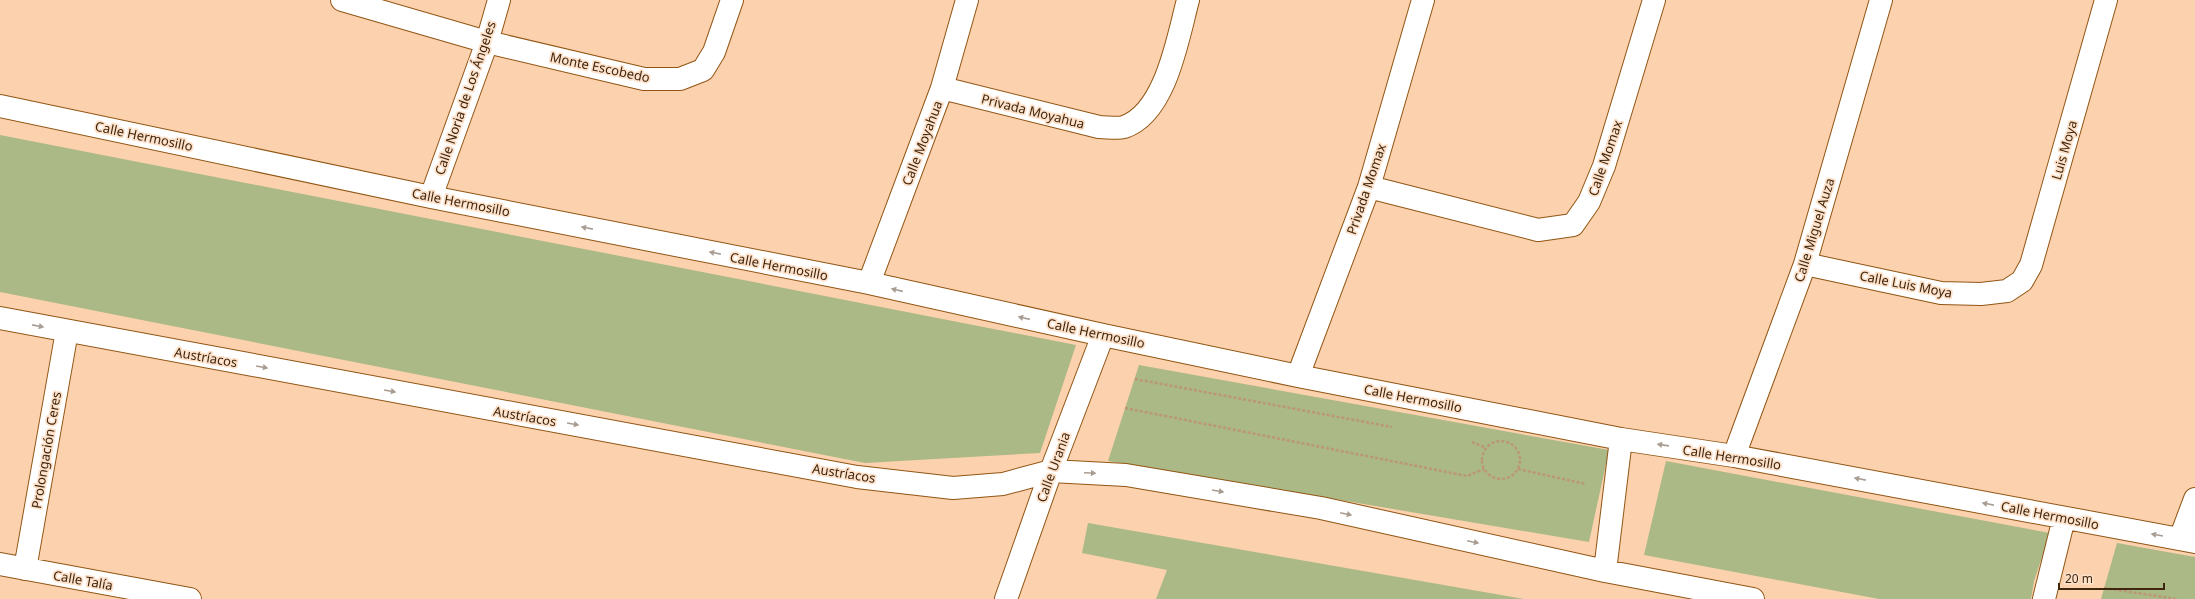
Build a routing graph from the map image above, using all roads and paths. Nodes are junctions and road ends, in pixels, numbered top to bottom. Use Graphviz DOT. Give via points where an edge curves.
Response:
graph roads {
  1 [pos="342,0"];
  2 [pos="499,0"];
  3 [pos="967,0"];
  4 [pos="1188,0"];
  5 [pos="1423,0"];
  6 [pos="1654,0"];
  7 [pos="1881,0"];
  8 [pos="2106,0"];
  9 [pos="730,9"];
  10 [pos="487,42"];
  11 [pos="942,88"];
  12 [pos="0,106"];
  13 [pos="1368,187"];
  14 [pos="431,196"];
  15 [pos="1805,264"];
  16 [pos="869,283"];
  17 [pos="2007,291"];
  18 [pos="0,318"];
  19 [pos="67,331"];
  20 [pos="1103,335"];
  21 [pos="1298,376"];
  22 [pos="1135,379"];
  23 [pos="1125,408"];
  24 [pos="1393,427"];
  25 [pos="1621,439"];
  26 [pos="1471,442"];
  27 [pos="1486,448"];
  28 [pos="1734,456"];
  29 [pos="1484,469"];
  30 [pos="1518,469"];
  31 [pos="1051,471"];
  32 [pos="1593,486"];
  33 [pos="2195,499"];
  34 [pos="2064,518"];
  35 [pos="2188,541"];
  36 [pos="0,564"];
  37 [pos="25,569"];
  38 [pos="1605,571"];
  39 [pos="2104,588"];
  40 [pos="190,599"];
  41 [pos="1006,599"];
  42 [pos="1753,599"];
  43 [pos="2044,599"];
  44 [pos="2176,599"];
  1 -- 10 [label="street, Monte Escobedo"];
  2 -- 10 [label="street, Calle Noria de Los Ángeles"];
  3 -- 11 [label="street, Calle Moyahua"];
  4 -- 11 [label="street, Privada Moyahua" via="1160,93 1142,115 1124,127 1100,127"];
  5 -- 13 [label="street, Privada Momax"];
  6 -- 13 [label="street, Calle Momax" via="1604,166 1590,202 1573,225 1538,230"];
  7 -- 15 [label="street, Calle Miguel Auza"];
  8 -- 17 [label="street, Luis Moya" via="2031,265 2022,280"];
  9 -- 10 [label="street, Monte Escobedo" via="714,52 703,70 680,79 644,79"];
  10 -- 14 [label="street, Calle Noria de Los Ángeles"];
  11 -- 16 [label="street, Calle Moyahua"];
  12 -- 14 [label="street, Calle Hermosillo"];
  13 -- 21 [label="street, Privada Momax"];
  16 -- 14 [label="street, Calle Hermosillo, one-way"];
  15 -- 17 [label="street, Calle Luis Moya" via="1941,293 1981,294"];
  15 -- 28 [label="street, Calle Miguel Auza"];
  20 -- 16 [label="street, Calle Hermosillo, one-way"];
  18 -- 19 [label="street, Austríacos, one-way"];
  19 -- 31 [label="street, Austríacos, one-way" via="857,477 953,488 1003,484"];
  19 -- 37 [label="street, Prolongación Ceres"];
  20 -- 21 [label="street, Calle Hermosillo"];
  20 -- 31 [label="street, Calle Urania"];
  21 -- 25 [label="street, Calle Hermosillo"];
  22 -- 24 [label="path"];
  23 -- 29 [label="path" via="1467,476"];
  28 -- 25 [label="street, Calle Hermosillo, one-way"];
  25 -- 38 [label="street"];
  26 -- 27 [label="path"];
  27 -- 29 [label="path" via="1482,460"];
  27 -- 30 [label="path" via="1496,441 1511,443 1519,452"];
  34 -- 28 [label="street, Calle Hermosillo, one-way"];
  29 -- 30 [label="path" via="1493,476 1504,478"];
  30 -- 32 [label="path"];
  31 -- 38 [label="street, one-way" via="1126,475 1321,508"];
  31 -- 41 [label="street, Calle Urania"];
  33 -- 35 [label="street"];
  35 -- 34 [label="street, Calle Hermosillo, one-way"];
  34 -- 43 [label="street"];
  36 -- 37 [label="street, Calle Talía"];
  37 -- 40 [label="street, Calle Talía"];
  38 -- 42 [label="street"];
  39 -- 44 [label="path"];
}
